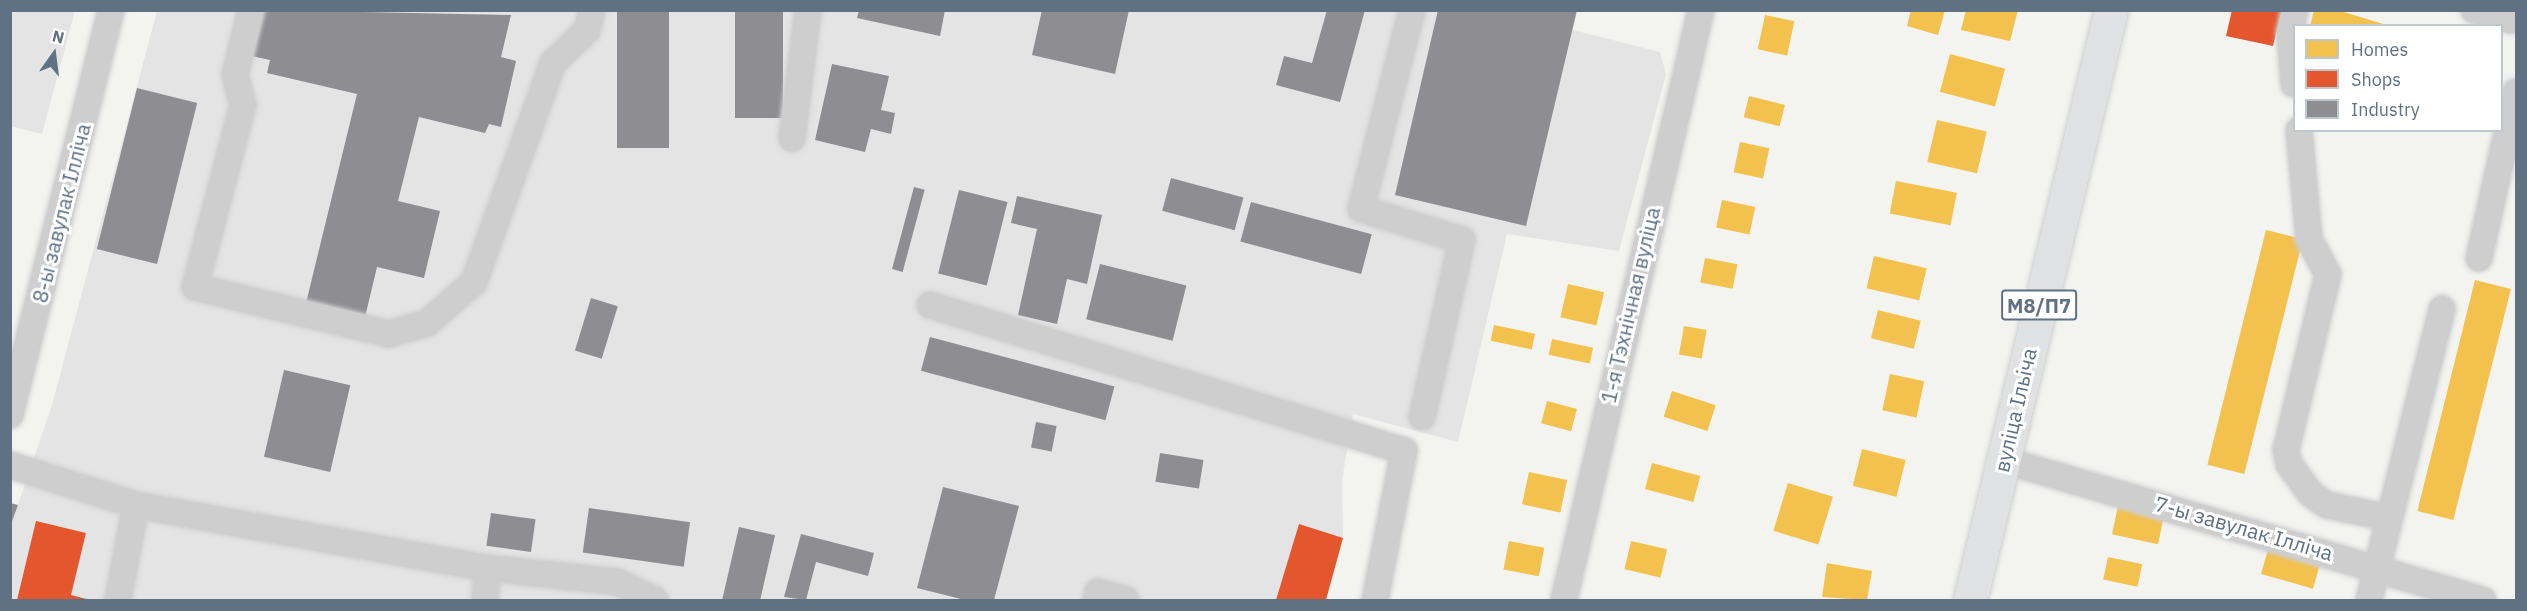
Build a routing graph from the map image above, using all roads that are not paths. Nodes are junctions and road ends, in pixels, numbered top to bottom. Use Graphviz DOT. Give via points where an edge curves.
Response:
graph roads {
  1 [pos="111,10"];
  2 [pos="251,10"];
  3 [pos="592,10"];
  4 [pos="808,10"];
  5 [pos="1412,10"];
  6 [pos="1701,10"];
  7 [pos="2111,10"];
  8 [pos="2295,10"];
  9 [pos="2474,10"];
  10 [pos="2517,15"];
  11 [pos="2293,64"];
  12 [pos="2517,92"];
  13 [pos="2299,132"];
  14 [pos="792,138"];
  15 [pos="2479,258"];
  16 [pos="930,305"];
  17 [pos="2442,309"];
  18 [pos="11,412"];
  19 [pos="1422,417"];
  20 [pos="2003,460"];
  21 [pos="10,465"];
  22 [pos="136,505"];
  23 [pos="2389,518"];
  24 [pos="2378,566"];
  25 [pos="487,568"];
  26 [pos="118,600"];
  27 [pos="485,600"];
  28 [pos="655,600"];
  29 [pos="1095,600"];
  30 [pos="1126,600"];
  31 [pos="1375,600"];
  32 [pos="1564,600"];
  33 [pos="1970,600"];
  34 [pos="2369,600"];
  35 [pos="2483,600"];
  1 -- 18 [label="street, 8-ы завулак Ілліча"];
  2 -- 3 [label="street" via="235,75 243,105 195,287 389,334 427,323 474,282 553,63 587,30"];
  4 -- 14 [label="street"];
  5 -- 19 [label="street" via="1361,209 1462,240"];
  6 -- 32 [label="street, 1-я Тэхнічная вуліца"];
  7 -- 20 [label="main road, вуліца Ільіча / М8/П7"];
  8 -- 11 [label="street" via="2290,33"];
  9 -- 10 [label="street" via="2511,20"];
  12 -- 15 [label="street"];
  13 -- 23 [label="street" via="2309,239 2328,273 2286,450 2289,464 2311,494 2327,505"];
  16 -- 31 [label="street" via="1404,451"];
  17 -- 23 [label="street"];
  20 -- 24 [label="street, 7-ы завулак Ілліча"];
  20 -- 33 [label="main road, вуліца Ільіча / М8/П7"];
  21 -- 22 [label="street"];
  22 -- 25 [label="street"];
  22 -- 26 [label="street"];
  23 -- 24 [label="street"];
  24 -- 34 [label="street"];
  24 -- 35 [label="street, 7-ы завулак Ілліча"];
  25 -- 27 [label="street"];
  25 -- 28 [label="street" via="617,582"];
  29 -- 30 [label="street" via="1098,592"];
}
